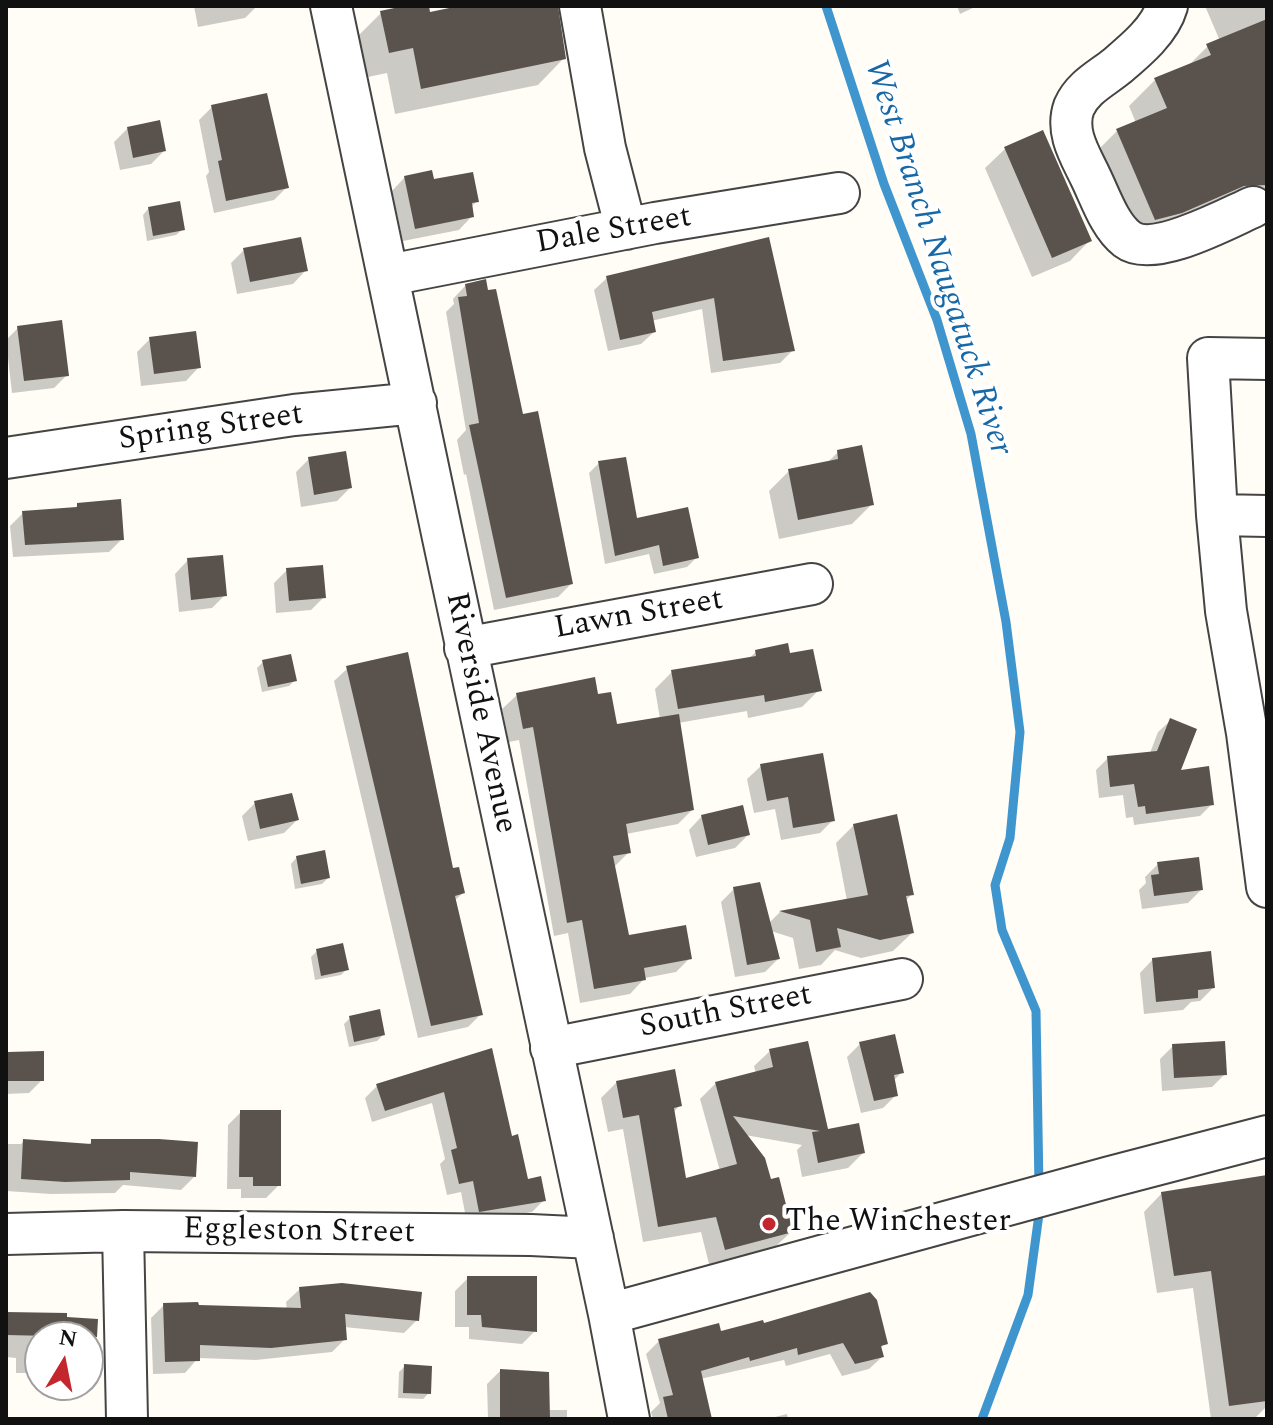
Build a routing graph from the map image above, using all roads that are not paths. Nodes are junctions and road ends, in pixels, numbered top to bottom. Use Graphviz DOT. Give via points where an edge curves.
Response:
graph roads {
  1 [pos="331,6"];
  2 [pos="580,6"];
  3 [pos="1167,6"];
  4 [pos="839,193"];
  5 [pos="1253,207"];
  6 [pos="626,229"];
  7 [pos="389,275"];
  8 [pos="1267,359"];
  9 [pos="416,403"];
  10 [pos="6,458"];
  11 [pos="1217,515"];
  12 [pos="1267,516"];
  13 [pos="812,584"];
  14 [pos="465,648"];
  15 [pos="1260,789"];
  16 [pos="1267,887"];
  17 [pos="902,979"];
  18 [pos="551,1048"];
  19 [pos="1267,1136"];
  20 [pos="123,1231"];
  21 [pos="6,1234"];
  22 [pos="593,1238"];
  23 [pos="609,1314"];
  24 [pos="127,1419"];
  25 [pos="629,1419"];
  1 -- 7 [label="street, Riverside Avenue"];
  2 -- 6 [label="street" via="605,148"];
  3 -- 5 [label="street" via="1162,21 1083,92 1073,110 1071,138 1109,216 1128,240 1150,245 1180,238"];
  4 -- 6 [label="street, Dale Street"];
  6 -- 7 [label="street, Dale Street"];
  7 -- 9 [label="street, Riverside Avenue"];
  8 -- 11 [label="street" via="1208,358"];
  9 -- 10 [label="street, Spring Street" via="294,415"];
  9 -- 14 [label="street, Riverside Avenue"];
  11 -- 12 [label="street"];
  11 -- 15 [label="street" via="1226,611"];
  13 -- 14 [label="street, Lawn Street"];
  14 -- 18 [label="street, Riverside Avenue"];
  15 -- 16 [label="street"];
  17 -- 18 [label="street, South Street"];
  18 -- 22 [label="street, Riverside Avenue"];
  19 -- 23 [label="street"];
  20 -- 21 [label="street, Eggleston Street"];
  20 -- 22 [label="street, Eggleston Street"];
  20 -- 24 [label="street"];
  22 -- 23 [label="street, Riverside Avenue"];
  23 -- 25 [label="street, Riverside Avenue"];
}
